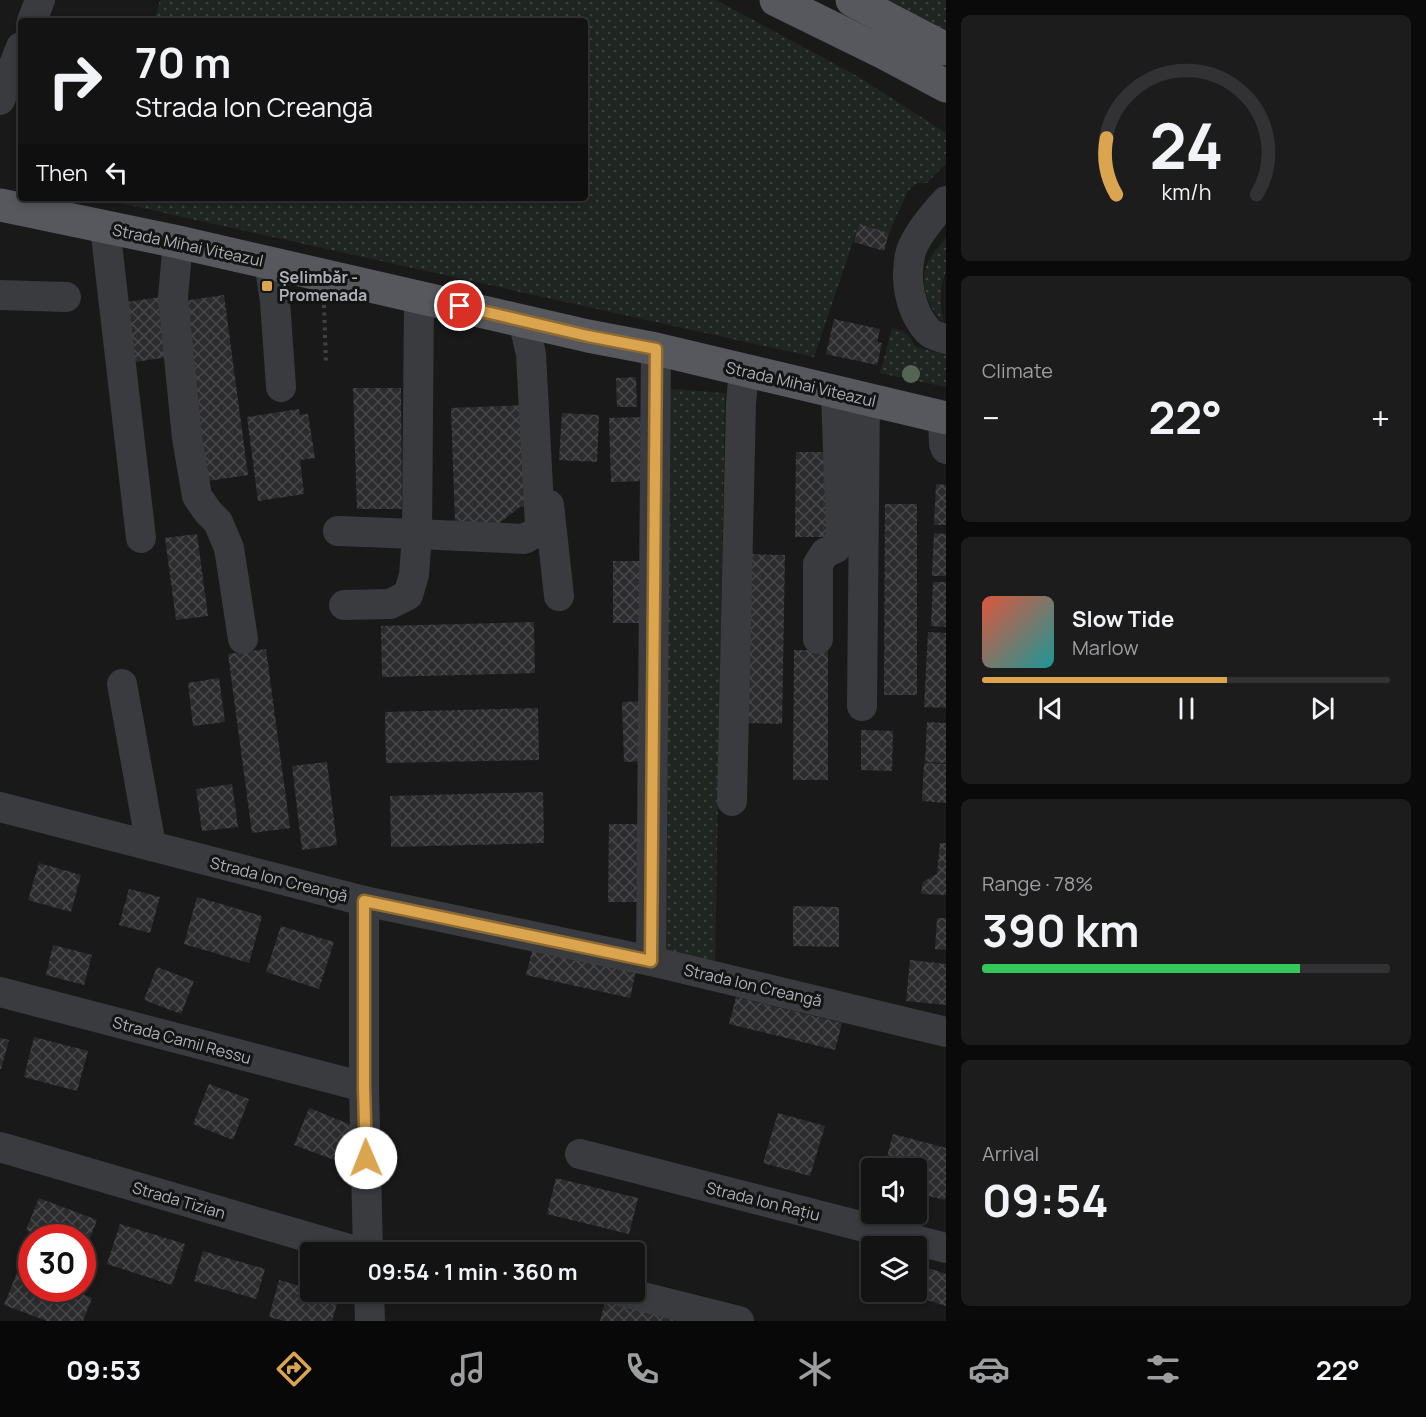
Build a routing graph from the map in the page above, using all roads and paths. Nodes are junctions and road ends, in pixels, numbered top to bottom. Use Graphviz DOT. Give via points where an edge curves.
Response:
graph roads {
  1 [pos="40,0"];
  2 [pos="776,0"];
  3 [pos="852,0"];
  4 [pos="33,18"];
  5 [pos="946,49"];
  6 [pos="18,55"];
  7 [pos="946,86"];
  8 [pos="0,100"];
  9 [pos="946,201"];
  10 [pos="0,205"];
  11 [pos="105,227"];
  12 [pos="178,242"];
  13 [pos="269,262"];
  14 [pos="323,275"];
  15 [pos="0,295"];
  16 [pos="66,297"];
  17 [pos="419,297"];
  18 [pos="538,324"];
  19 [pos="946,339"];
  20 [pos="656,349"];
  21 [pos="326,364"];
  22 [pos="744,370"];
  23 [pos="281,387"];
  24 [pos="851,396"];
  25 [pos="945,428"];
  26 [pos="338,531"];
  27 [pos="417,534"];
  28 [pos="141,538"];
  29 [pos="559,596"];
  30 [pos="344,605"];
  31 [pos="243,639"];
  32 [pos="818,639"];
  33 [pos="122,684"];
  34 [pos="862,706"];
  35 [pos="732,801"];
  36 [pos="0,807"];
  37 [pos="152,846"];
  38 [pos="364,901"];
  39 [pos="651,961"];
  40 [pos="0,992"];
  41 [pos="946,1032"];
  42 [pos="364,1088"];
  43 [pos="0,1147"];
  44 [pos="580,1154"];
  45 [pos="325,1242"];
  46 [pos="368,1242"];
  47 [pos="946,1248"];
  48 [pos="645,1298"];
  49 [pos="369,1302"];
  50 [pos="370,1321"];
  51 [pos="739,1321"];
  1 -- 4 [label="street"];
  2 -- 7 [label="main road"];
  3 -- 5 [label="main road"];
  6 -- 8 [label="street"];
  9 -- 19 [label="street" via="930,218 912,250 909,294 930,333"];
  10 -- 11 [label="main road, Strada Mihai Viteazul"];
  11 -- 12 [label="main road, Strada Mihai Viteazul"];
  11 -- 28 [label="street"];
  12 -- 13 [label="main road, Strada Mihai Viteazul"];
  12 -- 31 [label="street" via="173,297 187,438 197,496 218,522 229,548"];
  13 -- 14 [label="main road, Strada Mihai Viteazul"];
  13 -- 23 [label="street"];
  14 -- 17 [label="main road, Strada Mihai Viteazul"];
  14 -- 21 [label="path"];
  15 -- 16 [label="street"];
  17 -- 18 [label="main road, Strada Mihai Viteazul"];
  17 -- 27 [label="street"];
  18 -- 20 [label="main road, Strada Mihai Viteazul"];
  18 -- 27 [label="street" via="531,354 540,525 537,532 524,539"];
  18 -- 29 [label="street" via="551,363 549,506"];
  20 -- 22 [label="main road, Strada Mihai Viteazul"];
  20 -- 39 [label="street"];
  22 -- 24 [label="main road, Strada Mihai Viteazul"];
  22 -- 35 [label="street"];
  24 -- 25 [label="main road, Strada Mihai Viteazul"];
  24 -- 32 [label="street" via="841,535 836,548 825,553 818,564"];
  24 -- 34 [label="street"];
  26 -- 27 [label="street"];
  27 -- 30 [label="street" via="414,575 408,595 390,604"];
  33 -- 37 [label="street"];
  36 -- 37 [label="street, Strada Ion Creangă"];
  37 -- 38 [label="street, Strada Ion Creangă"];
  38 -- 39 [label="street, Strada Ion Creangă"];
  38 -- 42 [label="street"];
  39 -- 41 [label="street, Strada Ion Creangă"];
  40 -- 42 [label="street, Strada Camil Ressu"];
  42 -- 46 [label="street"];
  43 -- 45 [label="street, Strada Tizian"];
  44 -- 47 [label="street, Strada Ion Rațiu"];
  48 -- 51 [label="street"];
  49 -- 50 [label="street"];
}
